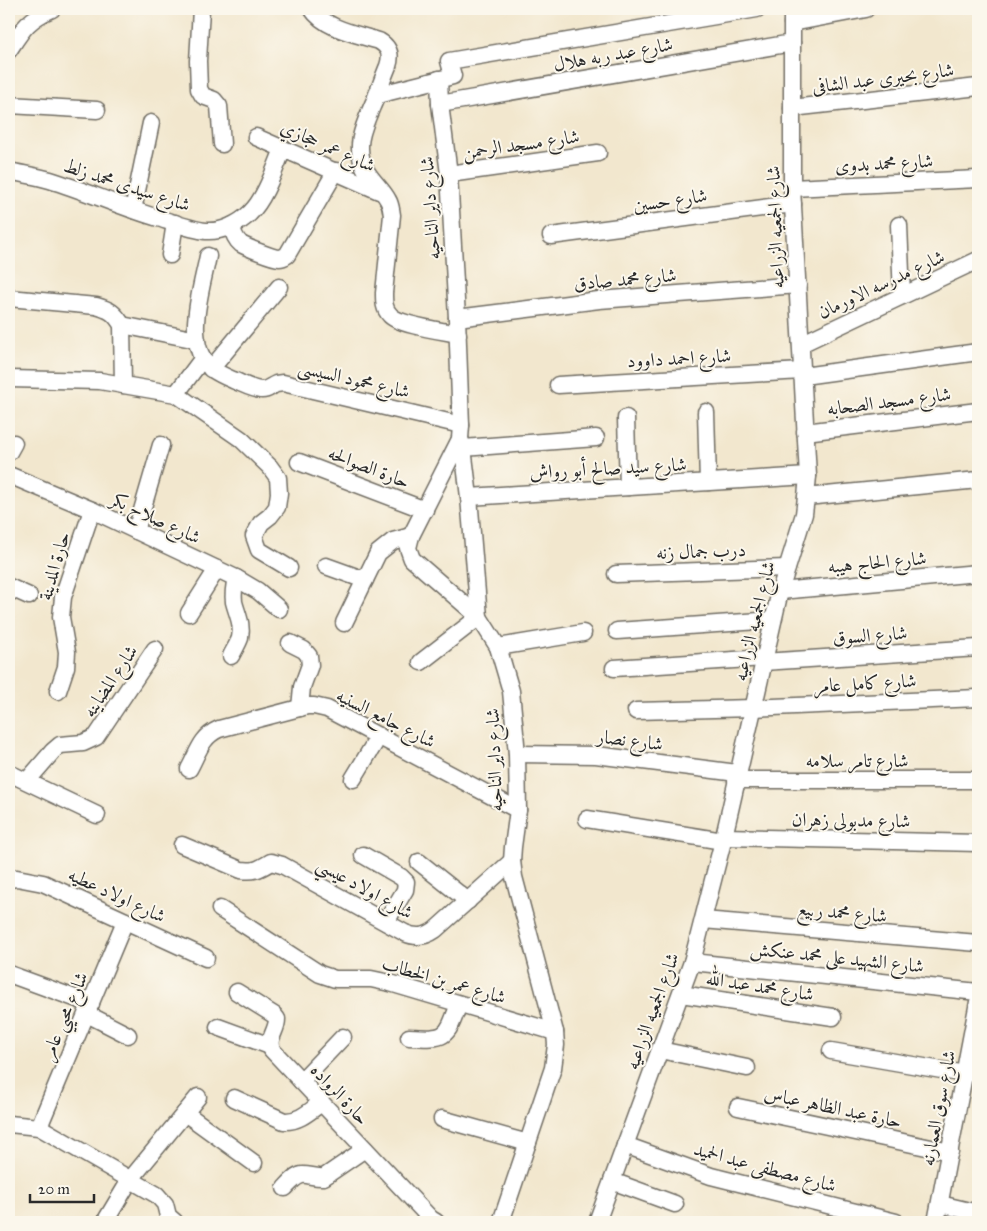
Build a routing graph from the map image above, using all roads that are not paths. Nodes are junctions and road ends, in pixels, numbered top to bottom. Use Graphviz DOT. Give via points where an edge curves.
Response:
graph roads {
  1 [pos="52,9"];
  2 [pos="201,9"];
  3 [pos="312,9"];
  4 [pos="758,9"];
  5 [pos="866,9"];
  6 [pos="792,16"];
  7 [pos="792,43"];
  8 [pos="9,50"];
  9 [pos="439,79"];
  10 [pos="978,87"];
  11 [pos="376,95"];
  12 [pos="440,104"];
  13 [pos="9,105"];
  14 [pos="792,108"];
  15 [pos="97,110"];
  16 [pos="151,123"];
  17 [pos="256,137"];
  18 [pos="222,144"];
  19 [pos="283,149"];
  20 [pos="598,153"];
  21 [pos="9,171"];
  22 [pos="336,171"];
  23 [pos="449,174"];
  24 [pos="978,179"];
  25 [pos="383,193"];
  26 [pos="793,196"];
  27 [pos="133,210"];
  28 [pos="174,223"];
  29 [pos="899,225"];
  30 [pos="232,226"];
  31 [pos="551,236"];
  32 [pos="170,255"];
  33 [pos="208,256"];
  34 [pos="978,260"];
  35 [pos="798,285"];
  36 [pos="279,287"];
  37 [pos="902,296"];
  38 [pos="9,298"];
  39 [pos="122,325"];
  40 [pos="458,326"];
  41 [pos="196,340"];
  42 [pos="801,344"];
  43 [pos="978,352"];
  44 [pos="207,363"];
  45 [pos="802,374"];
  46 [pos="9,379"];
  47 [pos="123,385"];
  48 [pos="558,385"];
  49 [pos="176,394"];
  50 [pos="978,411"];
  51 [pos="706,412"];
  52 [pos="626,418"];
  53 [pos="805,432"];
  54 [pos="461,437"];
  55 [pos="596,438"];
  56 [pos="161,445"];
  57 [pos="299,462"];
  58 [pos="9,475"];
  59 [pos="808,476"];
  60 [pos="978,480"];
  61 [pos="708,482"];
  62 [pos="628,487"];
  63 [pos="469,496"];
  64 [pos="806,498"];
  65 [pos="92,510"];
  66 [pos="425,510"];
  67 [pos="136,531"];
  68 [pos="411,536"];
  69 [pos="326,566"];
  70 [pos="289,568"];
  71 [pos="786,568"];
  72 [pos="217,569"];
  73 [pos="978,573"];
  74 [pos="616,574"];
  75 [pos="236,578"];
  76 [pos="365,580"];
  77 [pos="9,588"];
  78 [pos="780,591"];
  79 [pos="29,596"];
  80 [pos="279,609"];
  81 [pos="190,613"];
  82 [pos="479,616"];
  83 [pos="773,620"];
  84 [pos="344,623"];
  85 [pos="617,631"];
  86 [pos="583,633"];
  87 [pos="290,643"];
  88 [pos="498,647"];
  89 [pos="978,648"];
  90 [pos="155,649"];
  91 [pos="231,656"];
  92 [pos="764,660"];
  93 [pos="421,662"];
  94 [pos="614,668"];
  95 [pos="58,691"];
  96 [pos="978,698"];
  97 [pos="300,708"];
  98 [pos="753,708"];
  99 [pos="636,711"];
  100 [pos="379,736"];
  101 [pos="517,754"];
  102 [pos="190,769"];
  103 [pos="9,773"];
  104 [pos="737,776"];
  105 [pos="353,778"];
  106 [pos="978,780"];
  107 [pos="27,781"];
  108 [pos="518,810"];
  109 [pos="97,815"];
  110 [pos="587,819"];
  111 [pos="723,839"];
  112 [pos="978,843"];
  113 [pos="182,845"];
  114 [pos="363,855"];
  115 [pos="512,861"];
  116 [pos="419,862"];
  117 [pos="9,879"];
  118 [pos="468,901"];
  119 [pos="220,909"];
  120 [pos="703,920"];
  121 [pos="125,921"];
  122 [pos="386,922"];
  123 [pos="978,943"];
  124 [pos="206,958"];
  125 [pos="692,962"];
  126 [pos="9,974"];
  127 [pos="238,992"];
  128 [pos="978,992"];
  129 [pos="681,994"];
  130 [pos="978,1002"];
  131 [pos="459,1004"];
  132 [pos="89,1009"];
  133 [pos="833,1017"];
  134 [pos="218,1028"];
  135 [pos="555,1032"];
  136 [pos="128,1035"];
  137 [pos="343,1037"];
  138 [pos="409,1037"];
  139 [pos="270,1046"];
  140 [pos="660,1050"];
  141 [pos="831,1051"];
  142 [pos="747,1068"];
  143 [pos="965,1074"];
  144 [pos="301,1081"];
  145 [pos="198,1097"];
  146 [pos="234,1098"];
  147 [pos="321,1103"];
  148 [pos="738,1107"];
  149 [pos="185,1112"];
  150 [pos="442,1119"];
  151 [pos="9,1124"];
  152 [pos="39,1127"];
  153 [pos="528,1142"];
  154 [pos="625,1145"];
  155 [pos="365,1149"];
  156 [pos="950,1152"];
  157 [pos="254,1163"];
  158 [pos="130,1180"];
  159 [pos="612,1182"];
  160 [pos="285,1188"];
  161 [pos="675,1204"];
  162 [pos="940,1204"];
  163 [pos="978,1213"];
  164 [pos="106,1220"];
  165 [pos="169,1220"];
  166 [pos="436,1222"];
  167 [pos="501,1222"];
  168 [pos="598,1222"];
  169 [pos="896,1222"];
  170 [pos="936,1222"];
  1 -- 8 [label="street" via="38,15 23,28"];
  2 -- 18 [label="street" via="199,89 203,96 219,106"];
  3 -- 11 [label="street, شارع داير الناحيه" via="324,22 379,41 388,48 390,60"];
  4 -- 9 [label="street" via="449,60 453,76"];
  5 -- 6 [label="street"];
  6 -- 7 [label="street, شارع الجمعيه الزراعيه"];
  7 -- 12 [label="street, شارع عبد ربه هلال"];
  7 -- 14 [label="street, شارع الجمعيه الزراعيه"];
  9 -- 11 [label="street"];
  9 -- 12 [label="street, شارع داير الناحيه"];
  10 -- 14 [label="street, شارع بحيرى عبد الشافى"];
  11 -- 25 [label="street, شارع داير الناحيه" via="361,133 359,150 370,178"];
  12 -- 23 [label="street, شارع داير الناحيه"];
  13 -- 15 [label="street"];
  14 -- 26 [label="street, شارع الجمعيه الزراعيه"];
  16 -- 27 [label="street"];
  17 -- 19 [label="street, شارع عمر حجازي"];
  19 -- 22 [label="street, شارع عمر حجازي"];
  19 -- 30 [label="street, شارع سيدى محمد زلط" via="260,202"];
  20 -- 23 [label="street, شارع مسجد الرحمن"];
  21 -- 27 [label="street, شارع سيدى محمد زلط" via="50,180"];
  22 -- 25 [label="street, شارع عمر حجازي"];
  22 -- 30 [label="street" via="289,252 282,257 273,257 241,244"];
  23 -- 40 [label="street, شارع داير الناحيه"];
  24 -- 26 [label="street, شارع محمد بدوى"];
  25 -- 40 [label="street, شارع داير الناحيه" via="392,215 384,306 391,317 402,322"];
  26 -- 31 [label="street, شارع حسين"];
  26 -- 35 [label="street, شارع الجمعيه الزراعيه"];
  27 -- 28 [label="street, شارع سيدى محمد زلط"];
  28 -- 30 [label="street, شارع سيدى محمد زلط" via="205,231"];
  28 -- 32 [label="street"];
  29 -- 37 [label="street"];
  33 -- 41 [label="street" via="196,315"];
  34 -- 37 [label="street, شارع مدرسه الاورمان"];
  35 -- 40 [label="street, شارع محمد صادق" via="599,300"];
  35 -- 42 [label="street, شارع الجمعيه الزراعيه"];
  36 -- 44 [label="street"];
  37 -- 42 [label="street, شارع مدرسه الاورمان"];
  38 -- 39 [label="street" via="96,306 108,309"];
  39 -- 41 [label="street"];
  39 -- 47 [label="street"];
  40 -- 54 [label="street, شارع داير الناحيه"];
  41 -- 44 [label="street"];
  42 -- 45 [label="street, شارع الجمعيه الزراعيه"];
  43 -- 45 [label="street, شارع احمد داوود"];
  44 -- 49 [label="street"];
  44 -- 54 [label="street, شارع محمود السيسى" via="222,376 254,388 262,390 283,383"];
  45 -- 48 [label="street, شارع احمد داوود"];
  45 -- 53 [label="street, شارع الجمعيه الزراعيه"];
  46 -- 47 [label="street" via="100,381"];
  47 -- 49 [label="street"];
  49 -- 70 [label="street" via="241,439 278,478 277,507 261,523 254,536 259,550"];
  50 -- 53 [label="street, شارع مسجد الصحابه"];
  51 -- 61 [label="street"];
  52 -- 62 [label="street"];
  53 -- 59 [label="street, شارع الجمعيه الزراعيه"];
  54 -- 55 [label="street, شارع محمود السيسى"];
  54 -- 63 [label="street"];
  54 -- 66 [label="street, شارع داير الناحيه"];
  56 -- 67 [label="street"];
  57 -- 66 [label="street, حارة الصوالحه"];
  58 -- 65 [label="street, شارع صلاح بكر"];
  59 -- 61 [label="street, شارع سيد صالح أبو رواش"];
  59 -- 64 [label="street, شارع الجمعيه الزراعيه"];
  60 -- 64 [label="street"];
  61 -- 62 [label="street, شارع سيد صالح أبو رواش"];
  62 -- 63 [label="street, شارع سيد صالح أبو رواش"];
  63 -- 82 [label="street"];
  64 -- 71 [label="street, شارع الجمعيه الزراعيه" via="800,529"];
  65 -- 67 [label="street, شارع صلاح بكر"];
  65 -- 95 [label="street, حارة المدينة" via="63,597 61,618 67,652"];
  66 -- 68 [label="street, شارع داير الناحيه"];
  67 -- 72 [label="street, شارع صلاح بكر"];
  68 -- 76 [label="street" via="393,541 378,552"];
  68 -- 82 [label="street, شارع داير الناحيه" via="408,548 412,559"];
  69 -- 76 [label="street"];
  71 -- 74 [label="street, درب جمال زنه"];
  71 -- 78 [label="street, شارع الجمعيه الزراعيه"];
  72 -- 75 [label="street, شارع صلاح بكر"];
  72 -- 81 [label="street"];
  73 -- 78 [label="street, شارع الحاج هيبه"];
  75 -- 80 [label="street, شارع صلاح بكر"];
  75 -- 91 [label="street" via="234,601 241,628"];
  76 -- 84 [label="street"];
  77 -- 79 [label="street"];
  78 -- 83 [label="street, شارع الجمعيه الزراعيه"];
  82 -- 88 [label="street, شارع داير الناحيه"];
  82 -- 93 [label="street"];
  83 -- 85 [label="street"];
  83 -- 92 [label="street, شارع الجمعيه الزراعيه"];
  86 -- 88 [label="street"];
  87 -- 97 [label="street" via="309,656 310,665 302,687"];
  88 -- 101 [label="street, شارع داير الناحيه" via="511,691"];
  89 -- 92 [label="street, شارع السوق"];
  90 -- 107 [label="street, شارع المضاينه" via="96,737 84,743 60,746"];
  92 -- 94 [label="street, شارع السوق"];
  92 -- 98 [label="street, شارع الجمعيه الزراعيه"];
  96 -- 98 [label="street, شارع كامل عامر"];
  97 -- 100 [label="street, شارع جامع السنيه" via="314,706 327,709"];
  97 -- 102 [label="street, شارع جامع السنيه" via="211,733"];
  98 -- 99 [label="street, شارع كامل عامر"];
  98 -- 104 [label="street, شارع الجمعيه الزراعيه"];
  100 -- 105 [label="street"];
  100 -- 108 [label="street, شارع جامع السنيه"];
  101 -- 104 [label="street, شارع نصار" via="596,755"];
  101 -- 108 [label="street, شارع داير الناحيه"];
  103 -- 107 [label="street"];
  104 -- 106 [label="street, شارع تامر سلامه"];
  104 -- 111 [label="street, شارع الجمعيه الزراعيه"];
  107 -- 109 [label="street"];
  108 -- 115 [label="street, شارع داير الناحيه"];
  110 -- 111 [label="street, شارع مدبولى زهران"];
  111 -- 112 [label="street, شارع مدبولى زهران"];
  111 -- 120 [label="street, شارع الجمعيه الزراعيه"];
  113 -- 122 [label="street, شارع اولاد عيسي" via="251,872 271,862 282,865"];
  114 -- 122 [label="street" via="406,882 405,890"];
  115 -- 118 [label="street, شارع اولاد عيسي"];
  115 -- 135 [label="street, شارع داير الناحيه"];
  116 -- 118 [label="street"];
  117 -- 121 [label="street, شارع اولاد عطيه" via="43,883"];
  118 -- 122 [label="street, شارع اولاد عيسي" via="424,936 411,935"];
  119 -- 131 [label="street, شارع عمر بن الخطاب" via="320,974 335,979 371,979 390,983"];
  120 -- 123 [label="street, شارع محمد ربيع"];
  120 -- 125 [label="street, شارع الجمعيه الزراعيه"];
  121 -- 124 [label="street, شارع اولاد عطيه"];
  121 -- 132 [label="street, شارع محيي عامر"];
  125 -- 128 [label="street, شارع الشهيد على محمد عنكش"];
  125 -- 129 [label="street, شارع الجمعيه الزراعيه"];
  126 -- 132 [label="street"];
  127 -- 139 [label="street" via="277,1019"];
  129 -- 133 [label="street, شارع محمد عبد الله"];
  129 -- 140 [label="street, شارع الجمعيه الزراعيه"];
  130 -- 143 [label="street, شارع سوق العمارنه"];
  131 -- 135 [label="street, شارع عمر بن الخطاب"];
  131 -- 138 [label="street" via="450,1028 442,1036 431,1039"];
  132 -- 136 [label="street"];
  132 -- 152 [label="street, شارع محيي عامر"];
  134 -- 139 [label="street"];
  135 -- 153 [label="street, شارع داير الناحيه" via="553,1068"];
  137 -- 144 [label="street"];
  139 -- 144 [label="street, حارة الرواده"];
  140 -- 142 [label="street"];
  140 -- 154 [label="street, شارع الجمعيه الزراعيه"];
  141 -- 143 [label="street"];
  143 -- 156 [label="street, شارع سوق العمارنه"];
  144 -- 147 [label="street, حارة الرواده"];
  145 -- 149 [label="street"];
  146 -- 147 [label="street" via="292,1122"];
  147 -- 155 [label="street, حارة الرواده"];
  148 -- 156 [label="street, حارة عبد الظاهر عباس"];
  149 -- 157 [label="street"];
  149 -- 158 [label="street"];
  150 -- 153 [label="street"];
  151 -- 152 [label="street"];
  152 -- 158 [label="street"];
  153 -- 167 [label="street, شارع داير الناحيه"];
  154 -- 159 [label="street, شارع الجمعيه الزراعيه"];
  154 -- 169 [label="street, شارع مصطفى عبد الحميد" via="711,1176"];
  155 -- 160 [label="street" via="324,1177 302,1175"];
  155 -- 166 [label="street, حارة الرواده"];
  156 -- 162 [label="street, شارع سوق العمارنه"];
  158 -- 164 [label="street"];
  158 -- 165 [label="street" via="157,1195 165,1204"];
  159 -- 161 [label="street"];
  159 -- 168 [label="street, شارع الجمعيه الزراعيه"];
  162 -- 163 [label="street"];
  162 -- 170 [label="street, شارع سوق العمارنه"];
}
